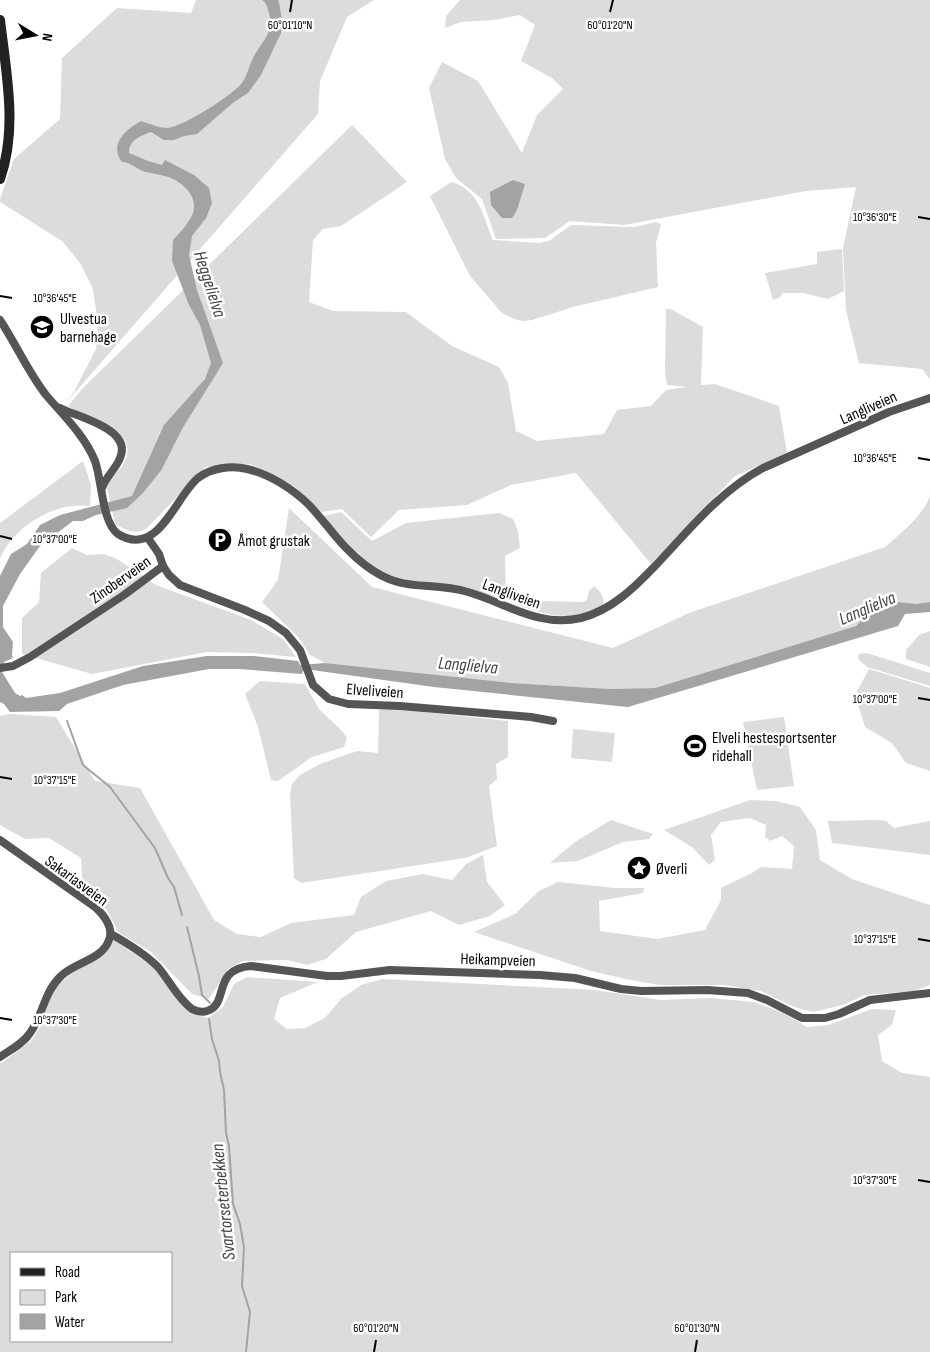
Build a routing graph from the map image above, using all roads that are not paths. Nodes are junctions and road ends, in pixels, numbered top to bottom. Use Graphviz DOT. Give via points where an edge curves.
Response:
graph roads {
  1 [pos="0,20"];
  2 [pos="0,179"];
  3 [pos="0,320"];
  4 [pos="930,398"];
  5 [pos="58,407"];
  6 [pos="101,490"];
  7 [pos="148,538"];
  8 [pos="163,566"];
  9 [pos="1,668"];
  10 [pos="552,721"];
  11 [pos="0,840"];
  12 [pos="111,934"];
  13 [pos="930,993"];
  14 [pos="0,1057"];
  1 -- 2 [label="street" via="10,121"];
  3 -- 5 [label="street, Zinoberveien" via="40,386"];
  4 -- 7 [label="street, Langliveien" via="889,412 745,478 627,593 602,610 575,619 547,620 466,592 403,585 384,578 359,561 301,498 274,480 246,469 219,468 197,479"];
  5 -- 6 [label="street, Zinoberveien" via="93,457"];
  5 -- 6 [label="street, Zinoberveien" via="107,428 121,442 121,456"];
  6 -- 7 [label="street, Zinoberveien" via="115,531 134,539"];
  7 -- 8 [label="street, Zinoberveien"];
  8 -- 9 [label="street, Zinoberveien" via="30,657"];
  8 -- 10 [label="street, Elveliveien" via="187,589 280,627 296,643 313,685 336,701"];
  11 -- 12 [label="street, Sakariasveien" via="100,912"];
  12 -- 13 [label="street, Heikampveien" via="148,958 190,1008 202,1012 216,1004 232,971 251,966 327,976 390,970 540,975 575,978 641,991 740,993 762,997 808,1019 833,1016 870,1000"];
  12 -- 14 [label="street" via="103,950 67,970 57,980 31,1033"];
}
